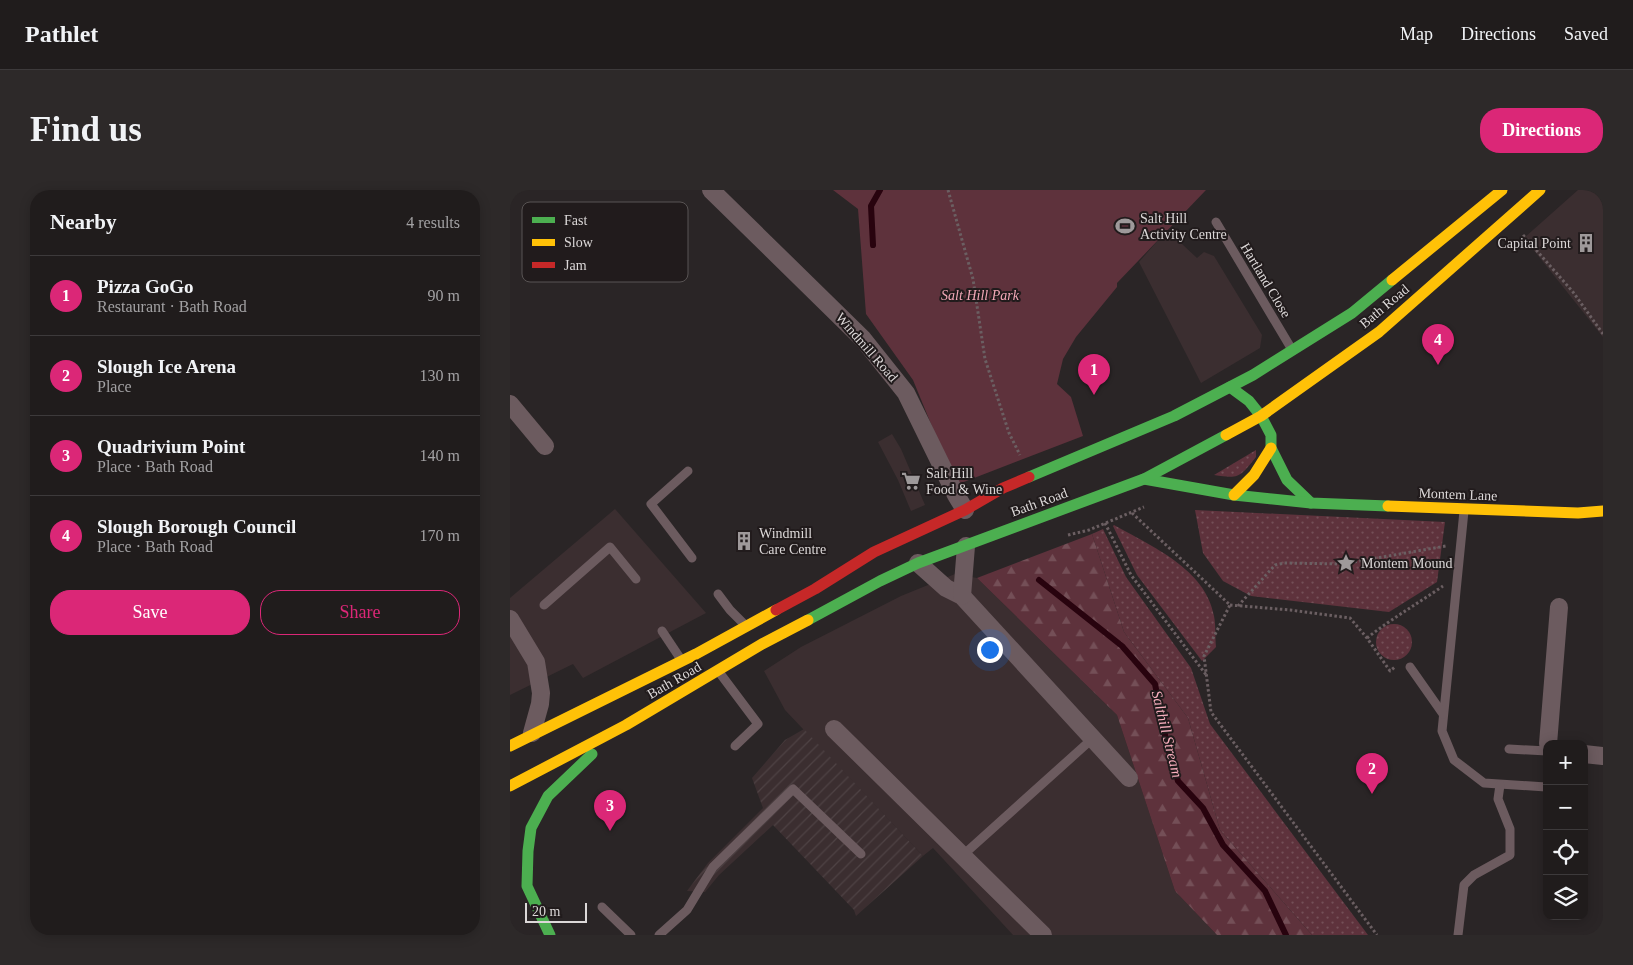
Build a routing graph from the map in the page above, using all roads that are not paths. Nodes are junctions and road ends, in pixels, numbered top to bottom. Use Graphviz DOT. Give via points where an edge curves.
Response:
graph roads {
  1 [pos="711,190"];
  2 [pos="1502,190"];
  3 [pos="1540,190"];
  4 [pos="1216,222"];
  5 [pos="1292,351"];
  6 [pos="1230,387"];
  7 [pos="510,404"];
  8 [pos="1261,416"];
  9 [pos="545,446"];
  10 [pos="1271,448"];
  11 [pos="688,471"];
  12 [pos="1144,479"];
  13 [pos="1234,495"];
  14 [pos="1311,503"];
  15 [pos="1464,509"];
  16 [pos="1603,511"];
  17 [pos="977,517"];
  18 [pos="1001,532"];
  19 [pos="966,546"];
  20 [pos="692,558"];
  21 [pos="918,563"];
  22 [pos="636,579"];
  23 [pos="718,594"];
  24 [pos="962,596"];
  25 [pos="821,600"];
  26 [pos="544,605"];
  27 [pos="1559,607"];
  28 [pos="510,619"];
  29 [pos="746,627"];
  30 [pos="662,631"];
  31 [pos="762,644"];
  32 [pos="682,660"];
  33 [pos="1410,667"];
  34 [pos="718,671"];
  35 [pos="1443,714"];
  36 [pos="626,725"];
  37 [pos="834,729"];
  38 [pos="532,733"];
  39 [pos="1092,739"];
  40 [pos="1548,740"];
  41 [pos="510,746"];
  42 [pos="735,746"];
  43 [pos="1510,750"];
  44 [pos="1543,751"];
  45 [pos="1588,754"];
  46 [pos="1603,756"];
  47 [pos="1129,778"];
  48 [pos="1500,785"];
  49 [pos="510,786"];
  50 [pos="1543,788"];
  51 [pos="861,854"];
  52 [pos="962,856"];
  53 [pos="602,907"];
  54 [pos="527,914"];
  55 [pos="543,935"];
  56 [pos="550,935"];
  57 [pos="631,935"];
  58 [pos="659,935"];
  59 [pos="1043,935"];
  60 [pos="1458,935"];
  1 -- 17 [label="street, Windmill Road" via="869,346 906,393 956,496"];
  2 -- 5 [label="main road, Bath Road" via="1352,312"];
  3 -- 8 [label="main road, Bath Road" via="1379,332"];
  4 -- 5 [label="lane, Hartland Close"];
  5 -- 6 [label="main road, Bath Road"];
  6 -- 8 [label="main road" via="1249,401"];
  6 -- 17 [label="main road, Bath Road" via="1174,416 1003,488"];
  7 -- 9 [label="street"];
  8 -- 10 [label="main road" via="1271,435"];
  8 -- 12 [label="main road, Bath Road"];
  10 -- 13 [label="main road" via="1254,475"];
  10 -- 14 [label="main road" via="1288,480"];
  11 -- 20 [label="lane" via="651,504"];
  12 -- 13 [label="main road, Montem Lane"];
  12 -- 18 [label="main road, Bath Road"];
  13 -- 14 [label="main road, Montem Lane"];
  14 -- 15 [label="main road, Montem Lane"];
  15 -- 16 [label="main road, Montem Lane" via="1578,514"];
  15 -- 35 [label="lane"];
  17 -- 18 [label="main road"];
  17 -- 25 [label="main road, Bath Road" via="874,552"];
  18 -- 19 [label="main road, Bath Road"];
  19 -- 21 [label="main road, Bath Road"];
  19 -- 24 [label="street"];
  21 -- 24 [label="street" via="946,588"];
  21 -- 25 [label="main road, Bath Road"];
  22 -- 26 [label="lane" via="610,547"];
  23 -- 29 [label="lane"];
  24 -- 39 [label="street"];
  25 -- 29 [label="main road, Bath Road"];
  25 -- 31 [label="main road, Bath Road"];
  27 -- 40 [label="street"];
  28 -- 38 [label="street" via="536,662 541,693"];
  29 -- 31 [label="main road"];
  29 -- 32 [label="main road, Bath Road"];
  30 -- 32 [label="lane"];
  31 -- 34 [label="main road, Bath Road"];
  32 -- 38 [label="main road, Bath Road"];
  33 -- 35 [label="lane"];
  34 -- 36 [label="main road, Bath Road"];
  34 -- 42 [label="lane" via="758,724"];
  35 -- 48 [label="lane" via="1442,731 1454,760 1484,783"];
  36 -- 49 [label="main road, Bath Road"];
  36 -- 56 [label="main road" via="548,796 532,828 527,886"];
  37 -- 52 [label="street"];
  38 -- 41 [label="main road, Bath Road"];
  39 -- 47 [label="street"];
  39 -- 52 [label="lane"];
  43 -- 44 [label="lane"];
  45 -- 46 [label="street"];
  48 -- 50 [label="lane"];
  48 -- 60 [label="lane" via="1498,799 1510,829 1510,855 1474,875 1464,885"];
  51 -- 58 [label="lane" via="793,789 713,867 687,910"];
  52 -- 59 [label="street"];
  53 -- 57 [label="lane"];
  54 -- 55 [label="main road"];
}
